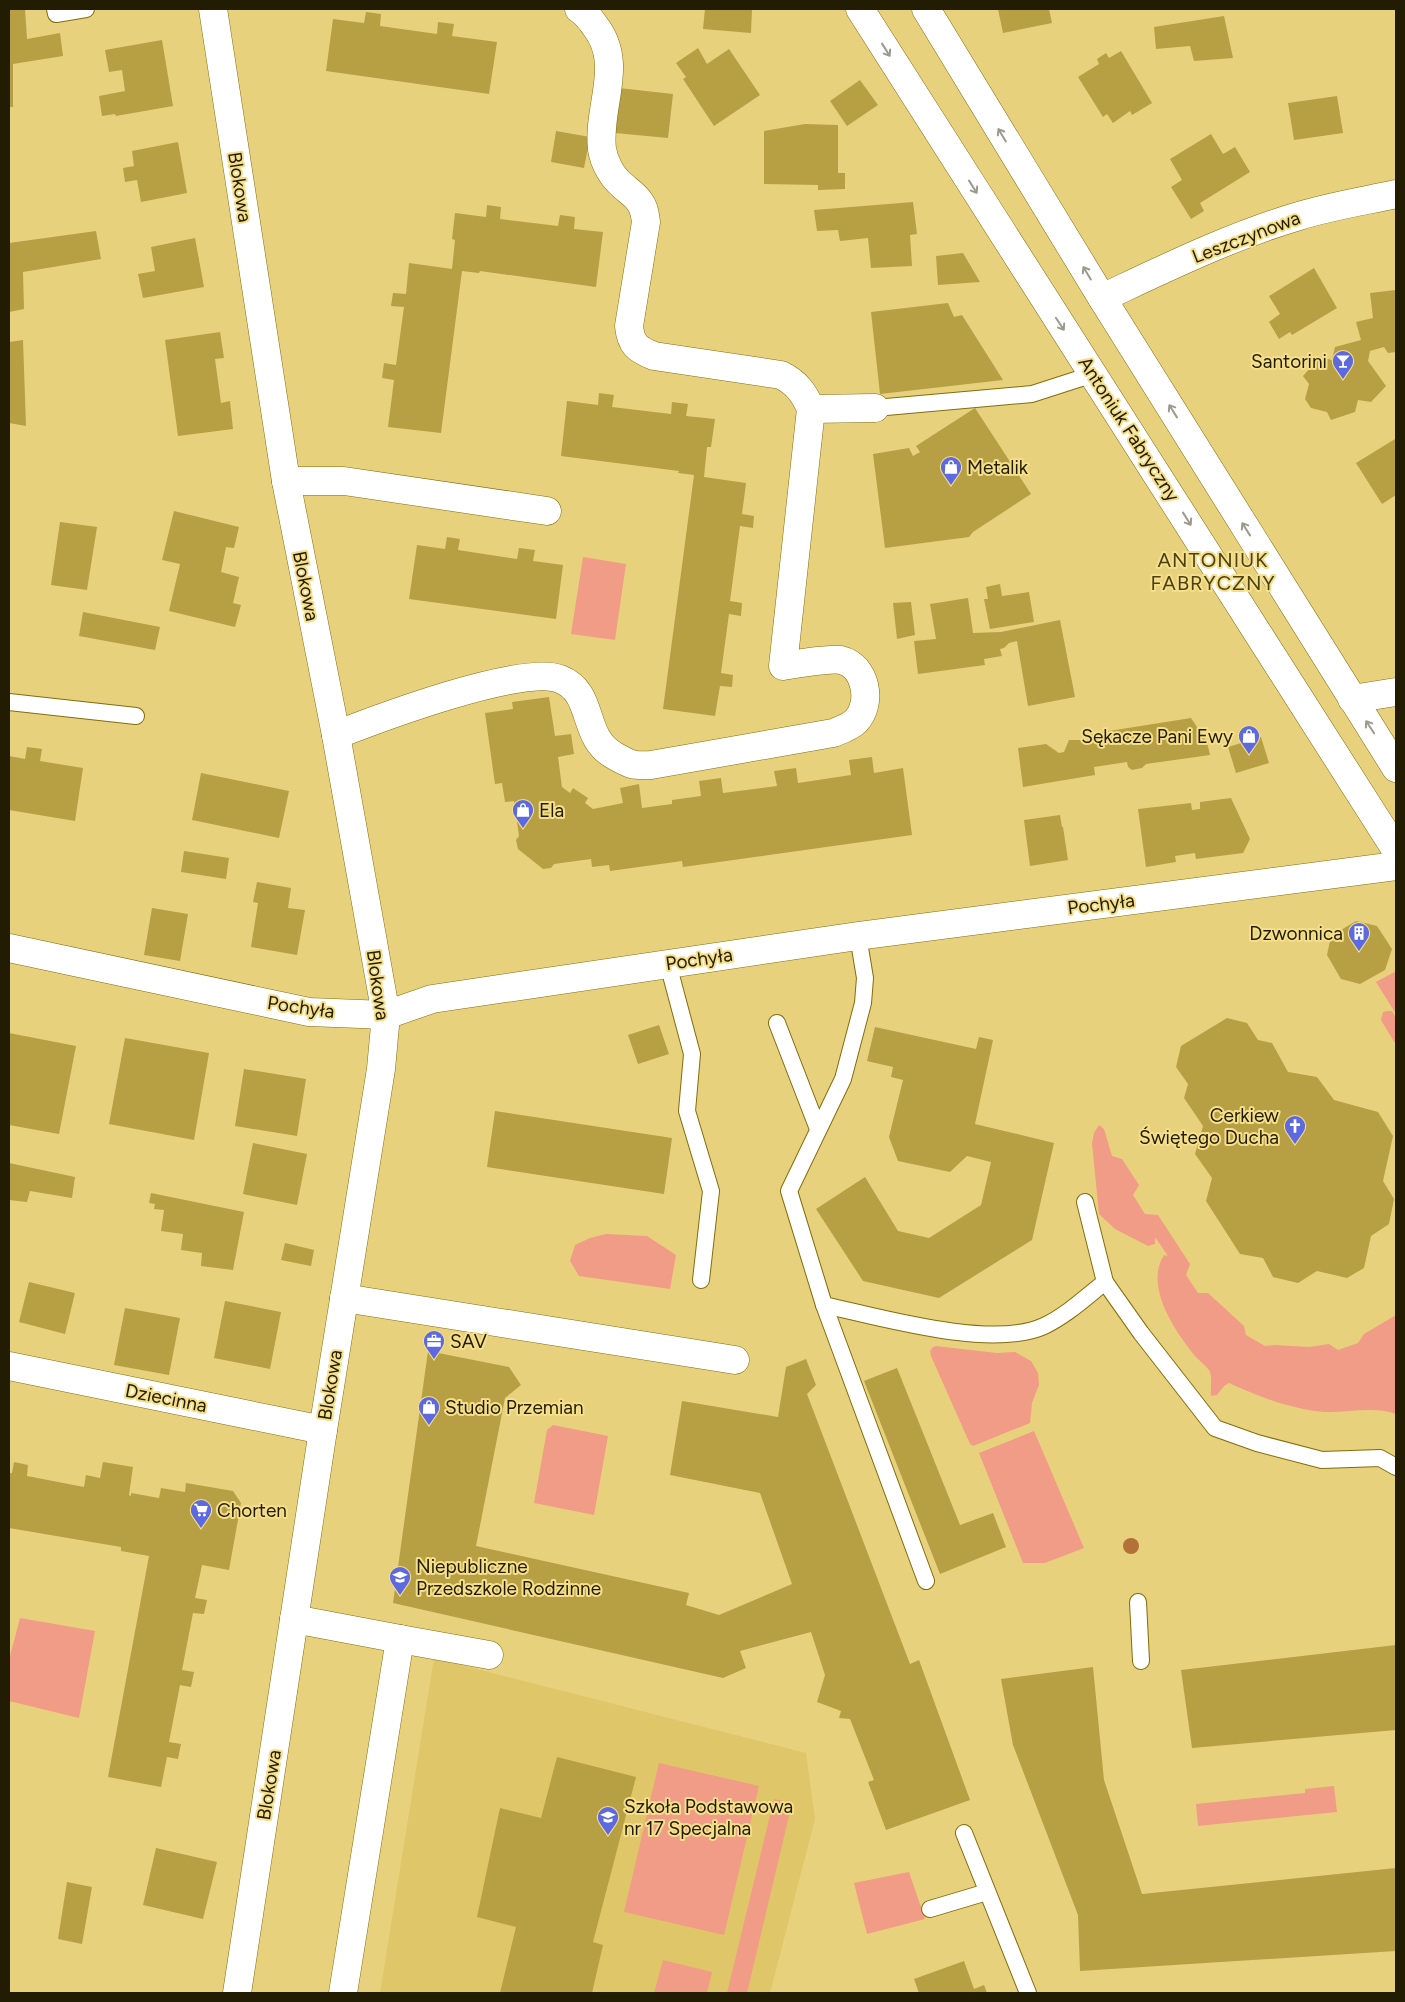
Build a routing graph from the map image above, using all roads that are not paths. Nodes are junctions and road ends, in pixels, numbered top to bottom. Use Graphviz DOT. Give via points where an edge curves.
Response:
graph roads {
  1 [pos="55,9"];
  2 [pos="86,9"];
  3 [pos="212,9"];
  4 [pos="580,9"];
  5 [pos="860,9"];
  6 [pos="926,9"];
  7 [pos="1396,194"];
  8 [pos="1102,298"];
  9 [pos="1094,374"];
  10 [pos="875,408"];
  11 [pos="811,409"];
  12 [pos="286,481"];
  13 [pos="547,511"];
  14 [pos="1396,692"];
  15 [pos="1352,699"];
  16 [pos="9,702"];
  17 [pos="136,716"];
  18 [pos="336,735"];
  19 [pos="1396,768"];
  20 [pos="1396,850"];
  21 [pos="1396,866"];
  22 [pos="858,936"];
  23 [pos="9,948"];
  24 [pos="668,964"];
  25 [pos="386,1015"];
  26 [pos="777,1023"];
  27 [pos="818,1129"];
  28 [pos="1085,1202"];
  29 [pos="702,1280"];
  30 [pos="1105,1282"];
  31 [pos="344,1298"];
  32 [pos="824,1305"];
  33 [pos="735,1360"];
  34 [pos="9,1366"];
  35 [pos="323,1430"];
  36 [pos="1396,1467"];
  37 [pos="926,1581"];
  38 [pos="1138,1602"];
  39 [pos="294,1618"];
  40 [pos="400,1639"];
  41 [pos="489,1655"];
  42 [pos="1141,1661"];
  43 [pos="964,1833"];
  44 [pos="987,1892"];
  45 [pos="930,1909"];
  46 [pos="238,1993"];
  47 [pos="343,1993"];
  48 [pos="1028,1993"];
  1 -- 2 [label="lane" via="56,14"];
  3 -- 12 [label="street, Blokowa"];
  4 -- 11 [label="street" via="598,29 608,49 610,65 602,150 619,183 638,199 645,211 646,222 628,326 630,338 643,351 654,356 781,375 794,382"];
  5 -- 9 [label="street, Antoniuk Fabryczny, one-way"];
  8 -- 6 [label="street, one-way"];
  7 -- 8 [label="street, Leszczynowa" via="1276,223 1192,256"];
  15 -- 8 [label="street, one-way"];
  9 -- 10 [label="lane" via="1032,394"];
  9 -- 20 [label="street, Antoniuk Fabryczny, one-way"];
  10 -- 11 [label="street"];
  11 -- 18 [label="street" via="783,666 840,660 850,665 858,672 866,696 857,720 833,733 632,766 609,753 597,741 581,698 572,686 542,676 490,684"];
  12 -- 13 [label="street" via="344,481"];
  12 -- 18 [label="street, Blokowa"];
  14 -- 15 [label="street"];
  19 -- 15 [label="street, one-way"];
  16 -- 17 [label="lane"];
  18 -- 25 [label="street, Blokowa"];
  21 -- 22 [label="street, Pochyła"];
  22 -- 24 [label="street, Pochyła"];
  22 -- 27 [label="lane" via="865,978 863,1003 843,1079"];
  23 -- 25 [label="street, Pochyła" via="309,1012"];
  24 -- 25 [label="street, Pochyła" via="432,999"];
  24 -- 29 [label="lane" via="692,1054 687,1110 711,1191"];
  25 -- 31 [label="street, Blokowa" via="381,1069"];
  26 -- 27 [label="lane"];
  27 -- 32 [label="lane" via="789,1191"];
  28 -- 30 [label="lane"];
  30 -- 32 [label="lane" via="1043,1327 1018,1334 939,1330"];
  30 -- 36 [label="lane" via="1214,1428 1258,1444 1322,1460 1380,1458"];
  31 -- 33 [label="street"];
  31 -- 35 [label="street, Blokowa"];
  32 -- 37 [label="lane"];
  34 -- 35 [label="street, Dziecinna"];
  35 -- 39 [label="street, Blokowa"];
  38 -- 42 [label="lane"];
  39 -- 40 [label="street"];
  39 -- 46 [label="street, Blokowa"];
  40 -- 41 [label="street"];
  40 -- 47 [label="street"];
  43 -- 44 [label="lane"];
  44 -- 45 [label="lane"];
  44 -- 48 [label="lane"];
}
